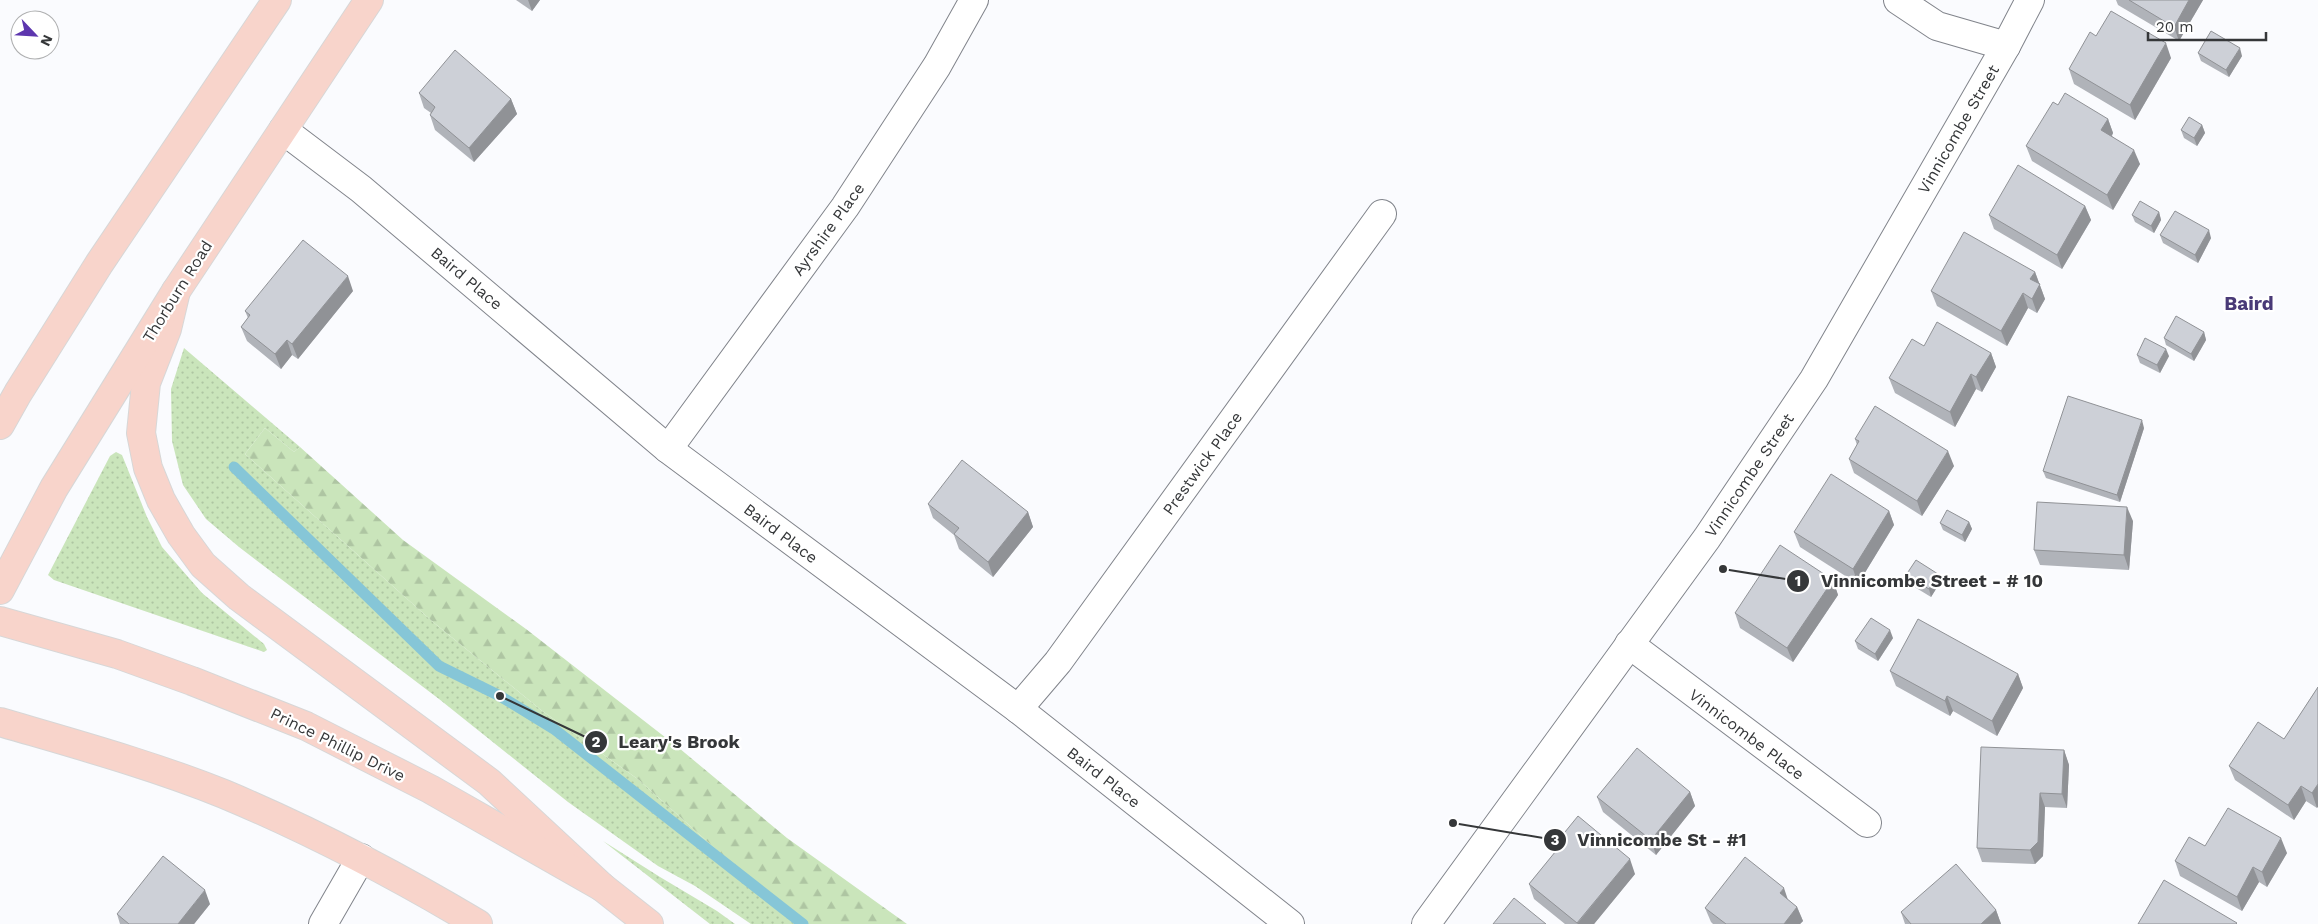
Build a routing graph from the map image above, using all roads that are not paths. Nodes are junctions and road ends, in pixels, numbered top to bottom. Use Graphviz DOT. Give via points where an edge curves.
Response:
graph roads {
  1 [pos="277,0"];
  2 [pos="370,0"];
  3 [pos="974,0"];
  4 [pos="1898,0"];
  5 [pos="2030,0"];
  6 [pos="2006,46"];
  7 [pos="283,130"];
  8 [pos="1382,214"];
  9 [pos="176,291"];
  10 [pos="0,425"];
  11 [pos="668,449"];
  12 [pos="0,590"];
  13 [pos="0,621"];
  14 [pos="1629,644"];
  15 [pos="1018,709"];
  16 [pos="0,722"];
  17 [pos="1867,823"];
  18 [pos="361,858"];
  19 [pos="602,888"];
  20 [pos="323,924"];
  21 [pos="478,924"];
  22 [pos="649,924"];
  23 [pos="1290,924"];
  24 [pos="1426,924"];
  1 -- 10 [label="main road" via="110,249"];
  2 -- 7 [label="main road, Thorburn Road"];
  3 -- 11 [label="street, Ayrshire Place" via="932,74 845,207"];
  4 -- 6 [label="street" via="1937,26"];
  5 -- 6 [label="street, Vinnicombe Street"];
  6 -- 14 [label="street, Vinnicombe Street" via="1814,379 1707,538"];
  7 -- 9 [label="main road, Thorburn Road"];
  7 -- 11 [label="street, Baird Place" via="361,189"];
  8 -- 15 [label="street, Prestwick Place" via="1058,662"];
  9 -- 12 [label="main road, Thorburn Road" via="54,488"];
  9 -- 19 [label="main road" via="146,383 141,433 148,468 181,536 203,565 238,597 489,782"];
  11 -- 15 [label="street, Baird Place"];
  13 -- 19 [label="main road, Prince Phillip Drive" via="116,654 306,726 430,789"];
  14 -- 17 [label="street, Vinnicombe Place"];
  14 -- 24 [label="street, Vinnicombe Street"];
  15 -- 23 [label="street, Baird Place"];
  16 -- 18 [label="main road" via="222,794"];
  18 -- 20 [label="street"];
  18 -- 21 [label="main road"];
  19 -- 22 [label="main road, Prince Phillip Drive"];
}
